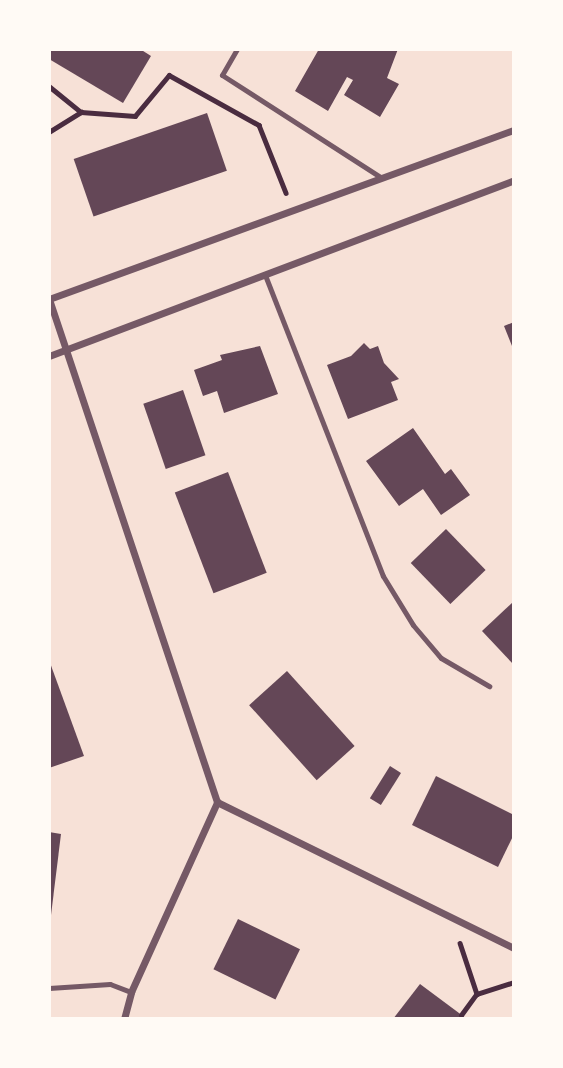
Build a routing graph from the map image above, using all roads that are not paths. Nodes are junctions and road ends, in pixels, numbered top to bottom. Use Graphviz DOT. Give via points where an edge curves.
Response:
graph roads {
  1 [pos="237,49"];
  2 [pos="514,130"];
  3 [pos="382,178"];
  4 [pos="514,180"];
  5 [pos="265,275"];
  6 [pos="49,299"];
  7 [pos="64,351"];
  8 [pos="49,356"];
  9 [pos="489,686"];
  10 [pos="217,803"];
  11 [pos="514,948"];
  12 [pos="49,988"];
  13 [pos="131,992"];
  14 [pos="124,1019"];
  1 -- 3 [label="lane" via="222,75"];
  2 -- 3 [label="street"];
  3 -- 6 [label="street"];
  4 -- 5 [label="street"];
  5 -- 7 [label="street"];
  5 -- 9 [label="lane" via="383,576 413,625 441,657"];
  6 -- 7 [label="street"];
  7 -- 8 [label="street"];
  7 -- 10 [label="street"];
  10 -- 11 [label="street"];
  10 -- 13 [label="street"];
  12 -- 13 [label="lane" via="110,984"];
  13 -- 14 [label="street"];
}
